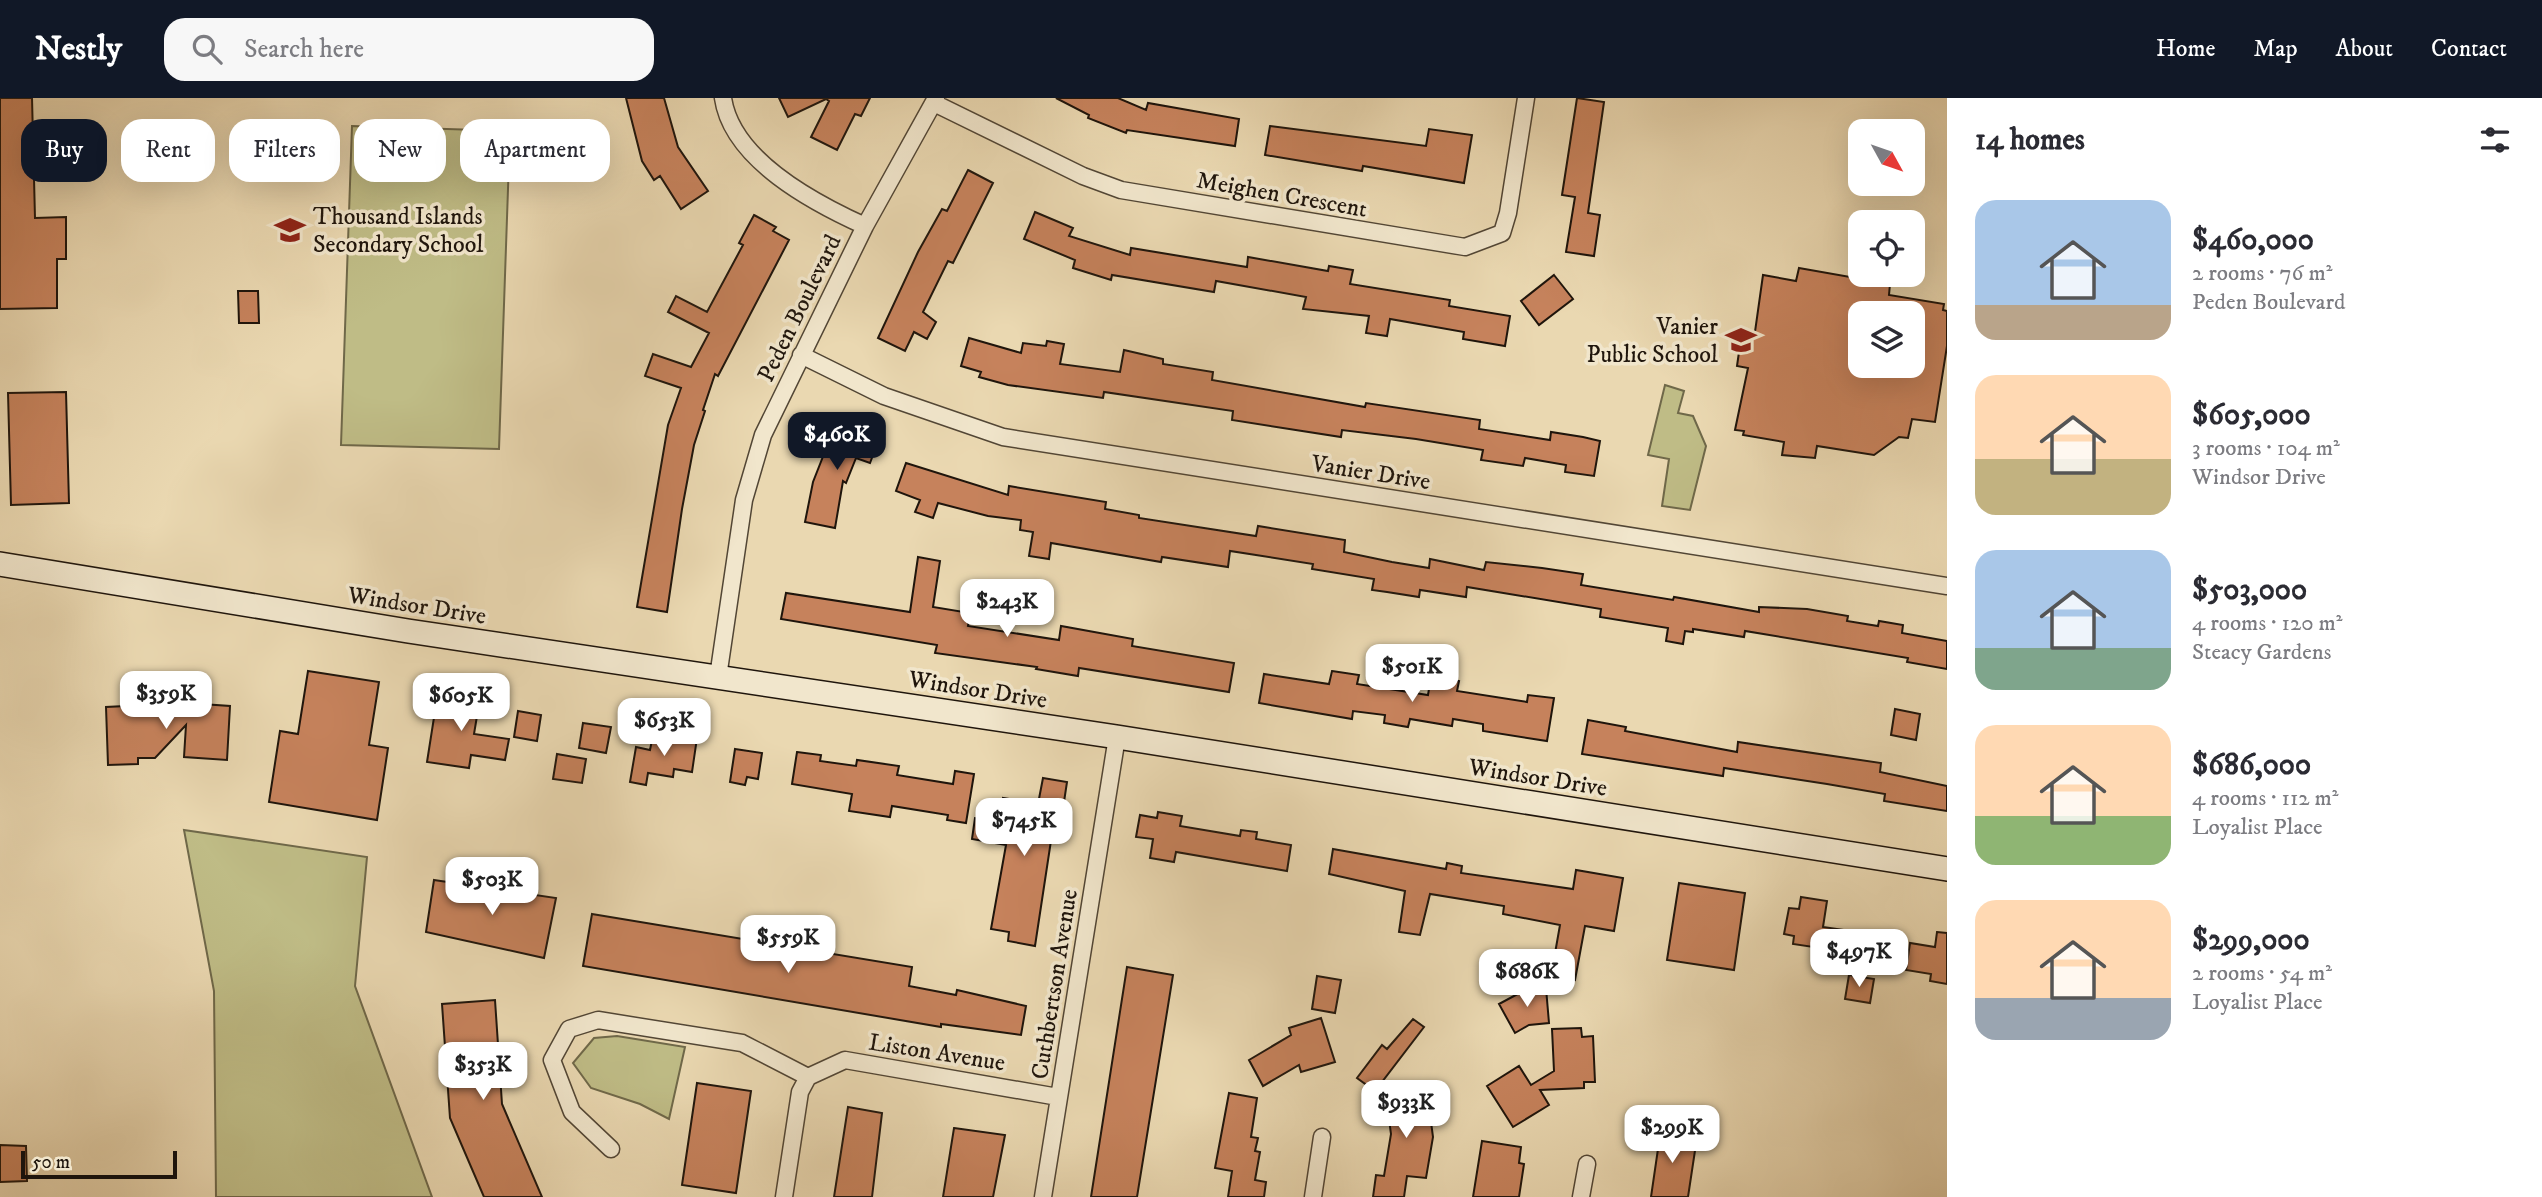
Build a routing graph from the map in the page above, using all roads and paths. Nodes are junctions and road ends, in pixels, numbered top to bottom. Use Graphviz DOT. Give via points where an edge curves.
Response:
graph roads {
  1 [pos="723,98"];
  2 [pos="1526,98"];
  3 [pos="935,100"];
  4 [pos="866,226"];
  5 [pos="801,355"];
  6 [pos="0,564"];
  7 [pos="1947,586"];
  8 [pos="718,677"];
  9 [pos="1117,737"];
  10 [pos="1947,869"];
  11 [pos="808,1077"];
  12 [pos="1058,1097"];
  13 [pos="1322,1137"];
  14 [pos="611,1149"];
  15 [pos="1587,1164"];
  16 [pos="784,1197"];
  17 [pos="1043,1197"];
  18 [pos="1313,1197"];
  19 [pos="1581,1197"];
  1 -- 4 [label="street" via="747,151 816,202"];
  2 -- 3 [label="street, Meighen Crescent" via="1502,233 1465,247 1121,190 1083,176"];
  3 -- 4 [label="street, Peden Boulevard"];
  4 -- 5 [label="street, Peden Boulevard"];
  5 -- 7 [label="street, Vanier Drive" via="884,396 1003,437"];
  5 -- 8 [label="street, Peden Boulevard" via="763,435 744,500"];
  6 -- 8 [label="street, Windsor Drive"];
  8 -- 9 [label="street, Windsor Drive"];
  9 -- 10 [label="street, Windsor Drive"];
  9 -- 12 [label="street, Cuthbertson Avenue"];
  11 -- 12 [label="street, Liston Avenue" via="845,1060"];
  11 -- 14 [label="street" via="742,1043 598,1020 569,1029 552,1060 572,1112"];
  11 -- 16 [label="street" via="800,1092"];
  12 -- 17 [label="street, Cuthbertson Avenue"];
  13 -- 18 [label="street"];
  15 -- 19 [label="street"];
}
